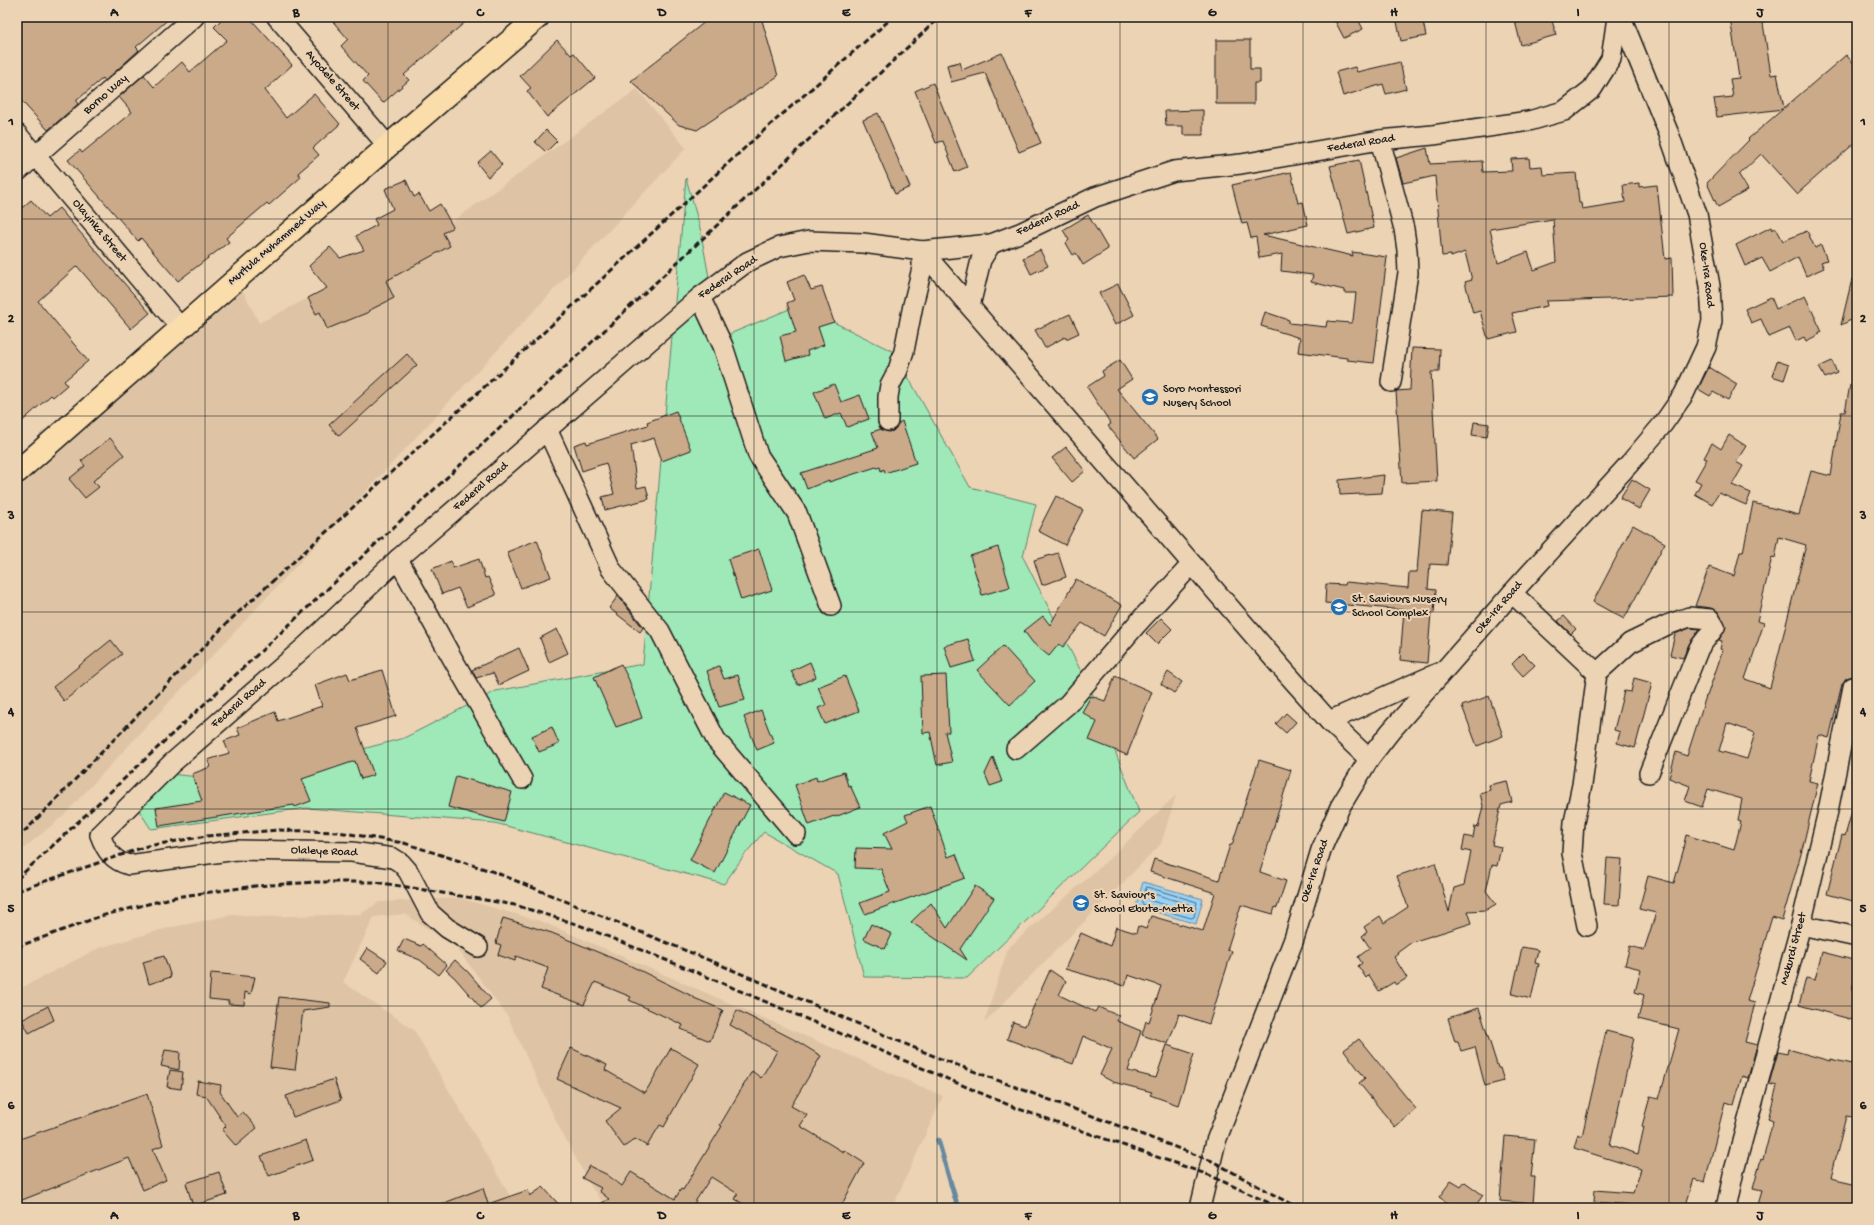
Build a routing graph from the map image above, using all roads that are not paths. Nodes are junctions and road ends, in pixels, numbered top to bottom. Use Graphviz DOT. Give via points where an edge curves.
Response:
graph roads {
  1 [pos="194,17"];
  2 [pos="277,17"];
  3 [pos="538,17"];
  4 [pos="1617,17"];
  5 [pos="1621,17"];
  6 [pos="17,134"];
  7 [pos="1380,140"];
  8 [pos="388,146"];
  9 [pos="36,156"];
  10 [pos="17,172"];
  11 [pos="991,244"];
  12 [pos="922,251"];
  13 [pos="700,296"];
  14 [pos="970,306"];
  15 [pos="181,328"];
  16 [pos="1391,382"];
  17 [pos="888,421"];
  18 [pos="547,429"];
  19 [pos="17,472"];
  20 [pos="398,559"];
  21 [pos="1192,564"];
  22 [pos="1512,593"];
  23 [pos="831,606"];
  24 [pos="1443,671"];
  25 [pos="1597,673"];
  26 [pos="1853,687"];
  27 [pos="1328,721"];
  28 [pos="1016,749"];
  29 [pos="1369,759"];
  30 [pos="1649,773"];
  31 [pos="522,779"];
  32 [pos="796,834"];
  33 [pos="130,865"];
  34 [pos="1801,925"];
  35 [pos="1587,926"];
  36 [pos="1857,937"];
  37 [pos="478,947"];
  38 [pos="1200,1208"];
  39 [pos="1726,1208"];
  1 -- 9 [label="street, Borno Way"];
  2 -- 8 [label="street, Ayodele Street"];
  3 -- 8 [label="main road, Murtula Muhammed Way"];
  4 -- 7 [label="street, Federal Road" via="1611,59 1592,89 1564,111 1529,121"];
  5 -- 22 [label="street, Oke-Ira Road" via="1669,134 1697,214 1710,286 1712,321 1706,347 1684,394 1630,463"];
  6 -- 9 [label="street, Olayinka Street"];
  7 -- 11 [label="street, Federal Road" via="1241,164 1174,171 1095,197"];
  7 -- 16 [label="street" via="1404,229 1407,250 1408,273"];
  8 -- 15 [label="main road, Murtula Muhammed Way"];
  9 -- 10 [label="street, Borno Way"];
  9 -- 15 [label="street, Olayinka Street"];
  11 -- 12 [label="street, Federal Road"];
  11 -- 14 [label="street" via="981,260"];
  12 -- 13 [label="street, Federal Road" via="863,243 809,241 779,247 747,262"];
  12 -- 14 [label="street"];
  12 -- 17 [label="street" via="922,268 904,351 890,385"];
  13 -- 18 [label="street, Federal Road"];
  13 -- 23 [label="street" via="723,346 758,455 797,514"];
  14 -- 21 [label="street"];
  15 -- 19 [label="main road, Murtula Muhammed Way"];
  18 -- 20 [label="street, Federal Road"];
  18 -- 32 [label="street" via="611,569 660,632 716,740"];
  20 -- 31 [label="street"];
  20 -- 33 [label="street, Federal Road" via="307,645 171,764 100,835 105,846 119,863"];
  21 -- 27 [label="street"];
  21 -- 28 [label="street" via="1068,704"];
  22 -- 24 [label="street, Oke-Ira Road"];
  22 -- 25 [label="street"];
  24 -- 27 [label="street"];
  24 -- 29 [label="street, Oke-Ira Road"];
  25 -- 30 [label="street" via="1630,643 1666,625 1689,617 1710,619 1715,627 1700,648"];
  25 -- 35 [label="street" via="1582,785 1574,822 1572,853"];
  26 -- 34 [label="street, Makurdi Street" via="1828,811"];
  27 -- 29 [label="street"];
  29 -- 38 [label="street, Oke-Ira Road" via="1340,807 1321,850 1294,939 1216,1141"];
  33 -- 37 [label="street, Olaleye Road" via="236,850 352,852 393,858 408,871 430,913 447,928"];
  34 -- 36 [label="street"];
  34 -- 39 [label="street, Makurdi Street"];
}
